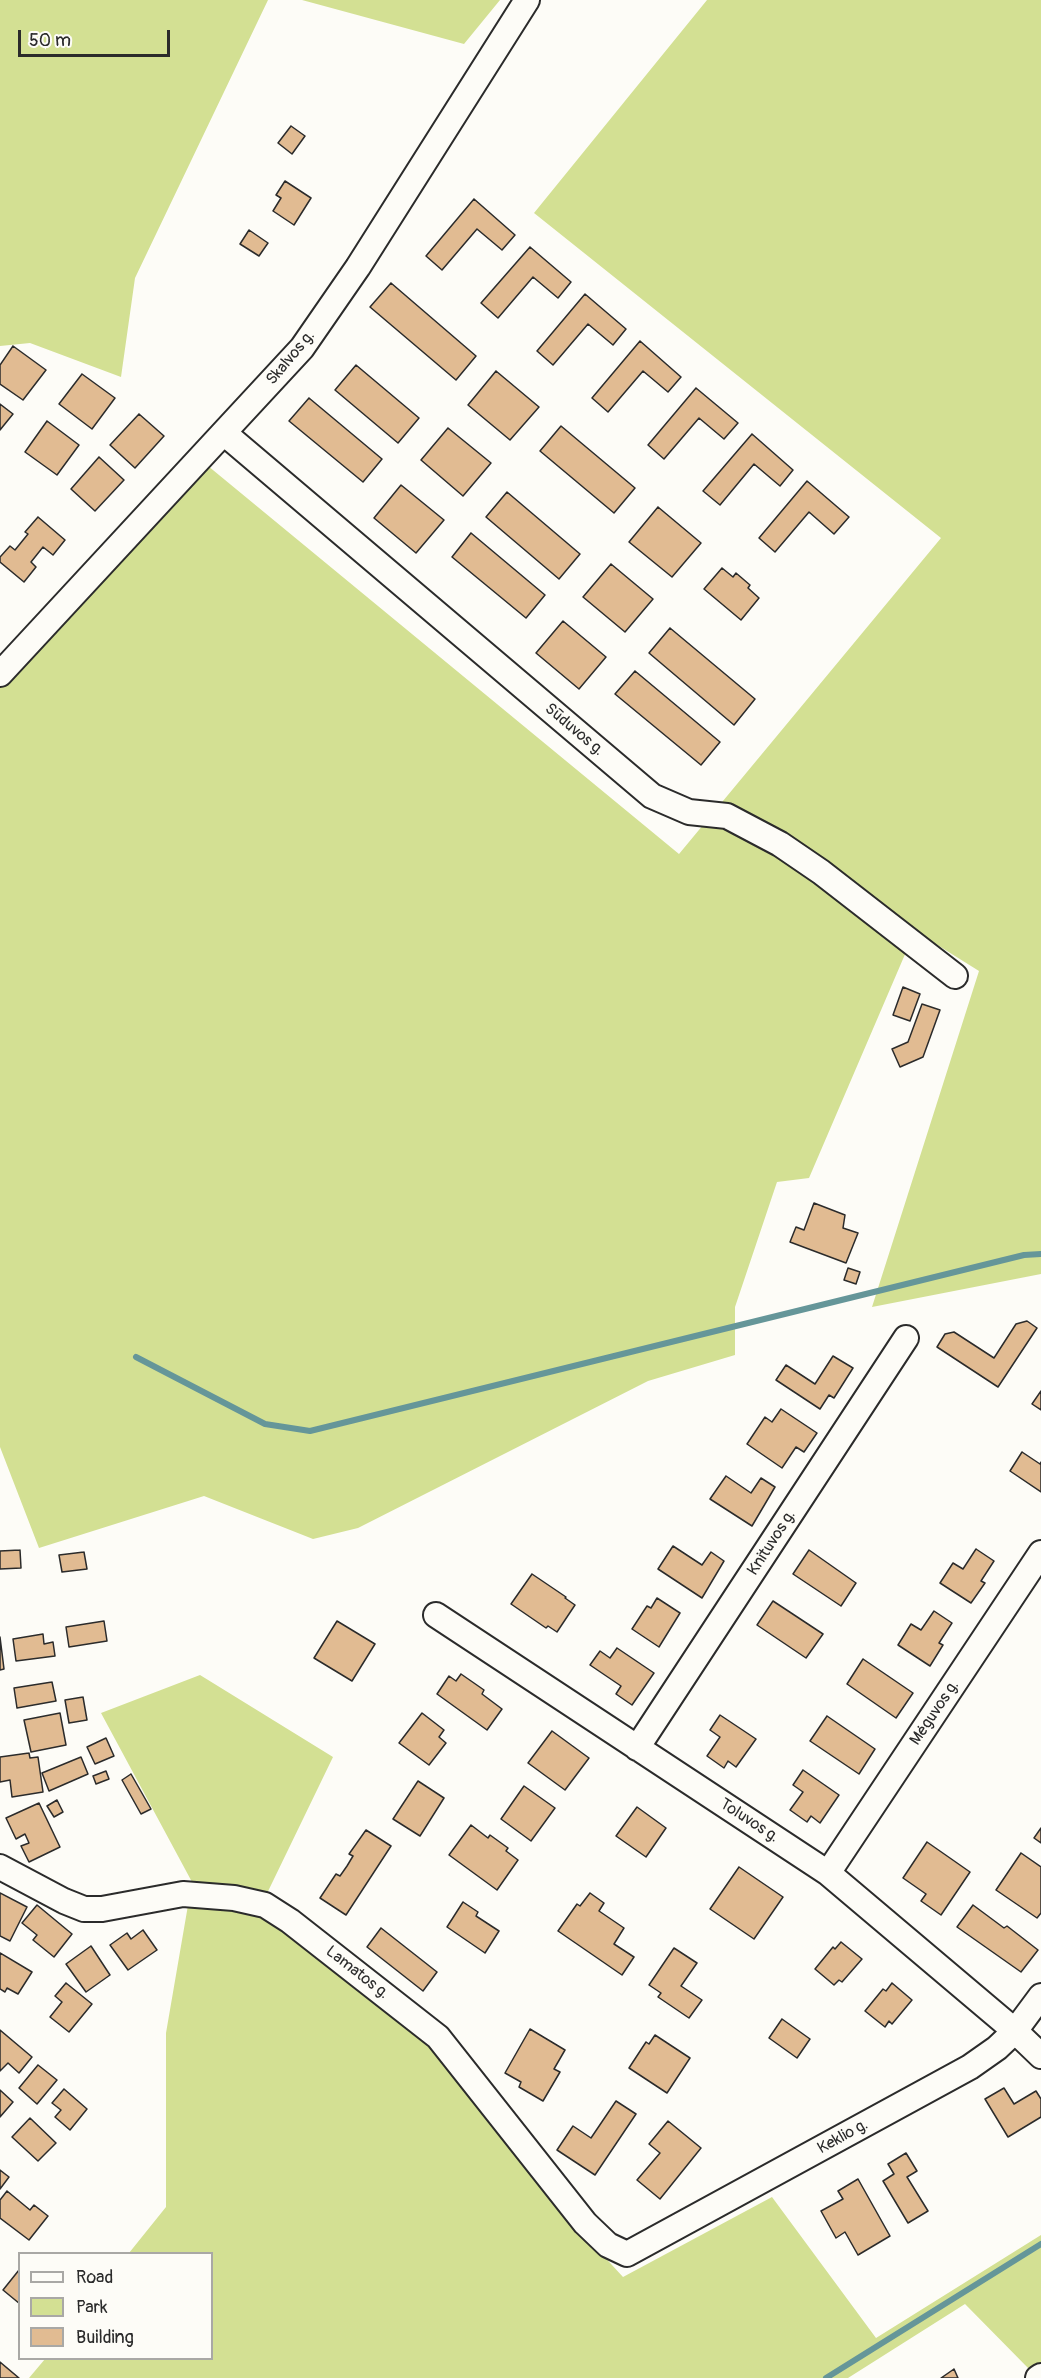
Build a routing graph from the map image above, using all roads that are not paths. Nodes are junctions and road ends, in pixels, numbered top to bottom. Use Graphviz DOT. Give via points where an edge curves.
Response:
graph roads {
  1 [pos="527,0"];
  2 [pos="224,433"];
  3 [pos="0,674"];
  4 [pos="955,976"];
  5 [pos="906,1338"];
  6 [pos="1041,1553"];
  7 [pos="436,1615"];
  8 [pos="637,1748"];
  9 [pos="0,1867"];
  10 [pos="828,1873"];
  11 [pos="1041,1996"];
  12 [pos="1015,2031"];
  13 [pos="1041,2056"];
  14 [pos="627,2254"];
  1 -- 2 [label="street, Skalvos g." via="358,267 302,348"];
  2 -- 3 [label="street, Skalvos g."];
  2 -- 4 [label="street, Sūduvos g." via="652,796 689,812 727,816 780,844"];
  5 -- 8 [label="street, Knituvos g."];
  6 -- 10 [label="street, Mėguvos g."];
  7 -- 8 [label="street, Toluvos g."];
  8 -- 10 [label="street, Toluvos g."];
  9 -- 14 [label="street, Lamatos g." via="84,1909 183,1894 265,1905 438,2037 585,2223 608,2245"];
  10 -- 12 [label="street, Toluvos g."];
  11 -- 12 [label="street, Keklio g."];
  12 -- 13 [label="street, Toluvos g."];
  12 -- 14 [label="street, Keklio g." via="970,2067"];
}
